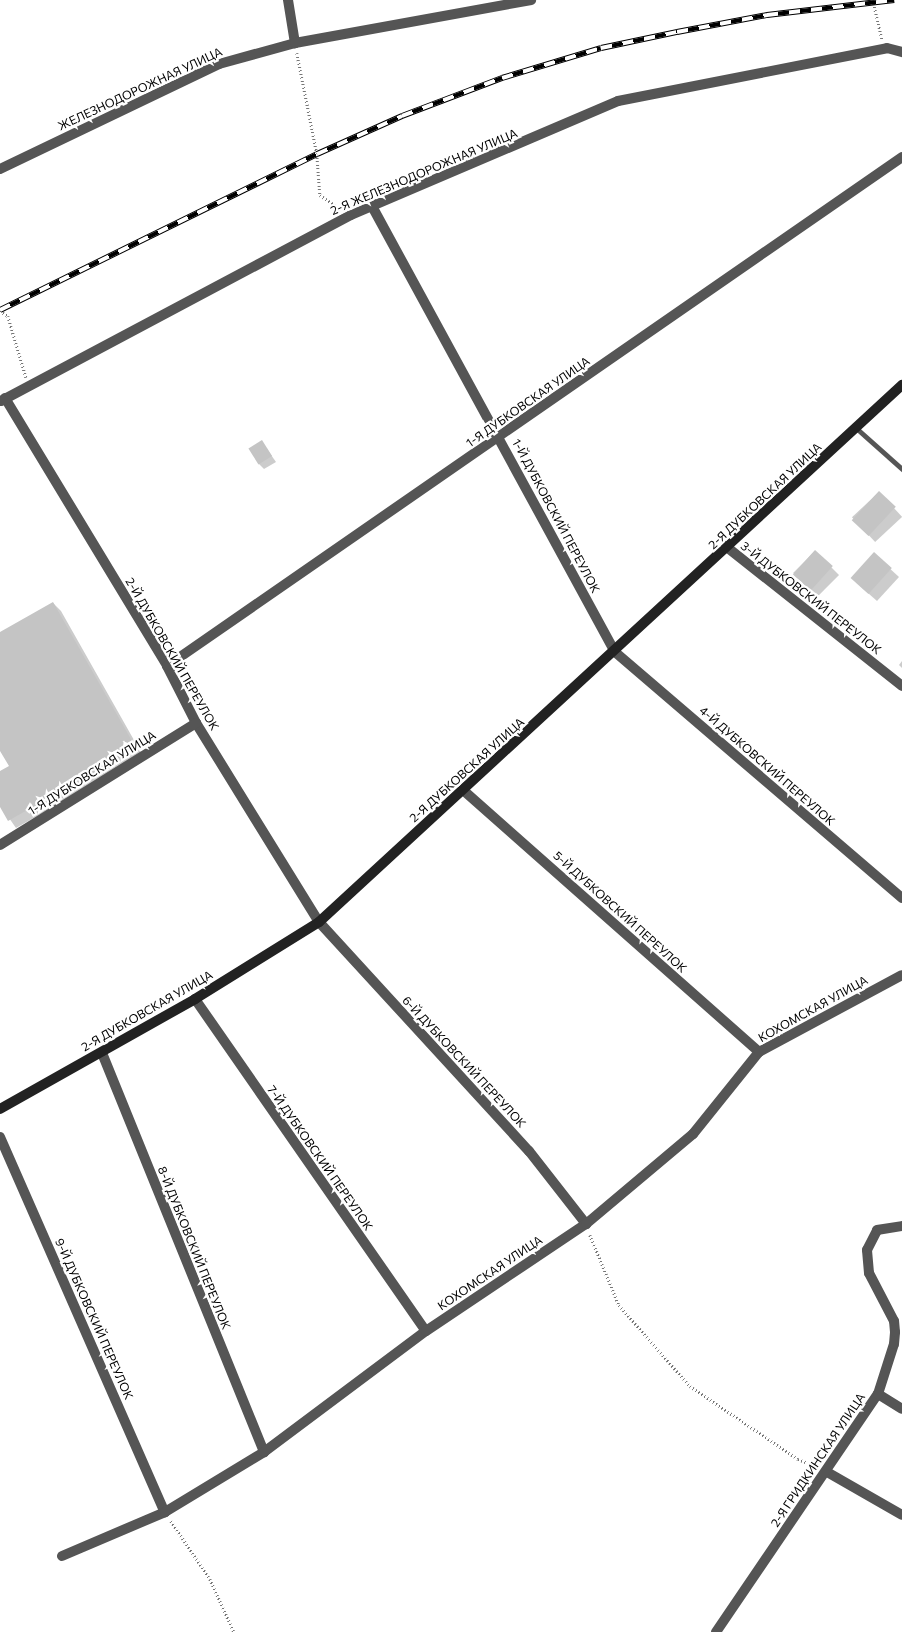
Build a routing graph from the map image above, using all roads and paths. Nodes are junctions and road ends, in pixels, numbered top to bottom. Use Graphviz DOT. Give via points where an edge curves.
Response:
graph roads {
  1 [pos="288,0"];
  2 [pos="531,0"];
  3 [pos="873,0"];
  4 [pos="295,43"];
  5 [pos="886,48"];
  6 [pos="902,52"];
  7 [pos="902,157"];
  8 [pos="0,169"];
  9 [pos="373,208"];
  10 [pos="351,216"];
  11 [pos="0,311"];
  12 [pos="902,385"];
  13 [pos="29,386"];
  14 [pos="3,400"];
  15 [pos="856,428"];
  16 [pos="499,438"];
  17 [pos="902,468"];
  18 [pos="728,548"];
  19 [pos="615,652"];
  20 [pos="167,666"];
  21 [pos="902,686"];
  22 [pos="196,723"];
  23 [pos="463,790"];
  24 [pos="0,844"];
  25 [pos="902,898"];
  26 [pos="319,922"];
  27 [pos="902,975"];
  28 [pos="195,999"];
  29 [pos="759,1052"];
  30 [pos="102,1053"];
  31 [pos="0,1109"];
  32 [pos="0,1137"];
  33 [pos="586,1224"];
  34 [pos="902,1226"];
  35 [pos="426,1331"];
  36 [pos="878,1394"];
  37 [pos="902,1409"];
  38 [pos="264,1452"];
  39 [pos="827,1472"];
  40 [pos="165,1512"];
  41 [pos="902,1515"];
  42 [pos="62,1556"];
  43 [pos="234,1632"];
  44 [pos="716,1632"];
  1 -- 4 [label="street"];
  2 -- 4 [label="street, ЖЕЛЕЗНОДОРОЖНАЯ УЛИЦА"];
  3 -- 5 [label="path"];
  4 -- 8 [label="street, ЖЕЛЕЗНОДОРОЖНАЯ УЛИЦА" via="219,64"];
  4 -- 10 [label="path" via="317,154 320,195"];
  5 -- 6 [label="street"];
  5 -- 9 [label="street, 2-Я ЖЕЛЕЗНОДОРОЖНАЯ УЛИЦА" via="618,101"];
  7 -- 16 [label="street, 1-Я ДУБКОВСКАЯ УЛИЦА"];
  9 -- 10 [label="street, 2-Я ЖЕЛЕЗНОДОРОЖНАЯ УЛИЦА"];
  9 -- 16 [label="street, 1-Й ДУБКОВСКИЙ ПЕРЕУЛОК"];
  10 -- 13 [label="street, 2-Я ЖЕЛЕЗНОДОРОЖНАЯ УЛИЦА"];
  11 -- 13 [label="path" via="8,316"];
  12 -- 15 [label="main road, 2-Я ДУБКОВСКАЯ УЛИЦА"];
  13 -- 14 [label="street, 2-Я ЖЕЛЕЗНОДОРОЖНАЯ УЛИЦА"];
  14 -- 20 [label="street, 2-Й ДУБКОВСКИЙ ПЕРЕУЛОК"];
  15 -- 17 [label="lane"];
  15 -- 18 [label="main road, 2-Я ДУБКОВСКАЯ УЛИЦА"];
  16 -- 19 [label="street, 1-Й ДУБКОВСКИЙ ПЕРЕУЛОК"];
  16 -- 20 [label="street, 1-Я ДУБКОВСКАЯ УЛИЦА"];
  18 -- 19 [label="main road, 2-Я ДУБКОВСКАЯ УЛИЦА"];
  18 -- 21 [label="street, 3-Й ДУБКОВСКИЙ ПЕРЕУЛОК"];
  19 -- 23 [label="main road, 2-Я ДУБКОВСКАЯ УЛИЦА"];
  19 -- 25 [label="street, 4-Й ДУБКОВСКИЙ ПЕРЕУЛОК"];
  20 -- 22 [label="street, 2-Й ДУБКОВСКИЙ ПЕРЕУЛОК"];
  22 -- 24 [label="street, 1-Я ДУБКОВСКАЯ УЛИЦА"];
  22 -- 26 [label="street, 2-Й ДУБКОВСКИЙ ПЕРЕУЛОК"];
  23 -- 26 [label="main road, 2-Я ДУБКОВСКАЯ УЛИЦА"];
  23 -- 29 [label="street, 5-Й ДУБКОВСКИЙ ПЕРЕУЛОК"];
  26 -- 28 [label="main road, 2-Я ДУБКОВСКАЯ УЛИЦА"];
  26 -- 33 [label="street, 6-Й ДУБКОВСКИЙ ПЕРЕУЛОК" via="529,1151"];
  27 -- 29 [label="street, КОХОМСКАЯ УЛИЦА"];
  28 -- 30 [label="main road, 2-Я ДУБКОВСКАЯ УЛИЦА"];
  28 -- 35 [label="street, 7-Й ДУБКОВСКИЙ ПЕРЕУЛОК"];
  29 -- 33 [label="street, КОХОМСКАЯ УЛИЦА" via="693,1134"];
  30 -- 31 [label="main road, 2-Я ДУБКОВСКАЯ УЛИЦА"];
  30 -- 38 [label="street, 8-Й ДУБКОВСКИЙ ПЕРЕУЛОК"];
  32 -- 40 [label="street, 9-Й ДУБКОВСКИЙ ПЕРЕУЛОК"];
  33 -- 35 [label="street, КОХОМСКАЯ УЛИЦА"];
  33 -- 39 [label="path" via="619,1305 690,1386 798,1459"];
  34 -- 36 [label="street, 2-Я ГРИДКИНСКАЯ УЛИЦА" via="877,1230 867,1250 869,1273 894,1321 895,1332"];
  35 -- 38 [label="street, КОХОМСКАЯ УЛИЦА"];
  36 -- 37 [label="street"];
  36 -- 39 [label="street, 2-Я ГРИДКИНСКАЯ УЛИЦА"];
  38 -- 40 [label="street, КОХОМСКАЯ УЛИЦА"];
  39 -- 41 [label="street"];
  39 -- 44 [label="street, 2-Я ГРИДКИНСКАЯ УЛИЦА"];
  40 -- 42 [label="street, КОХОМСКАЯ УЛИЦА"];
  40 -- 43 [label="path" via="210,1579"];
}
